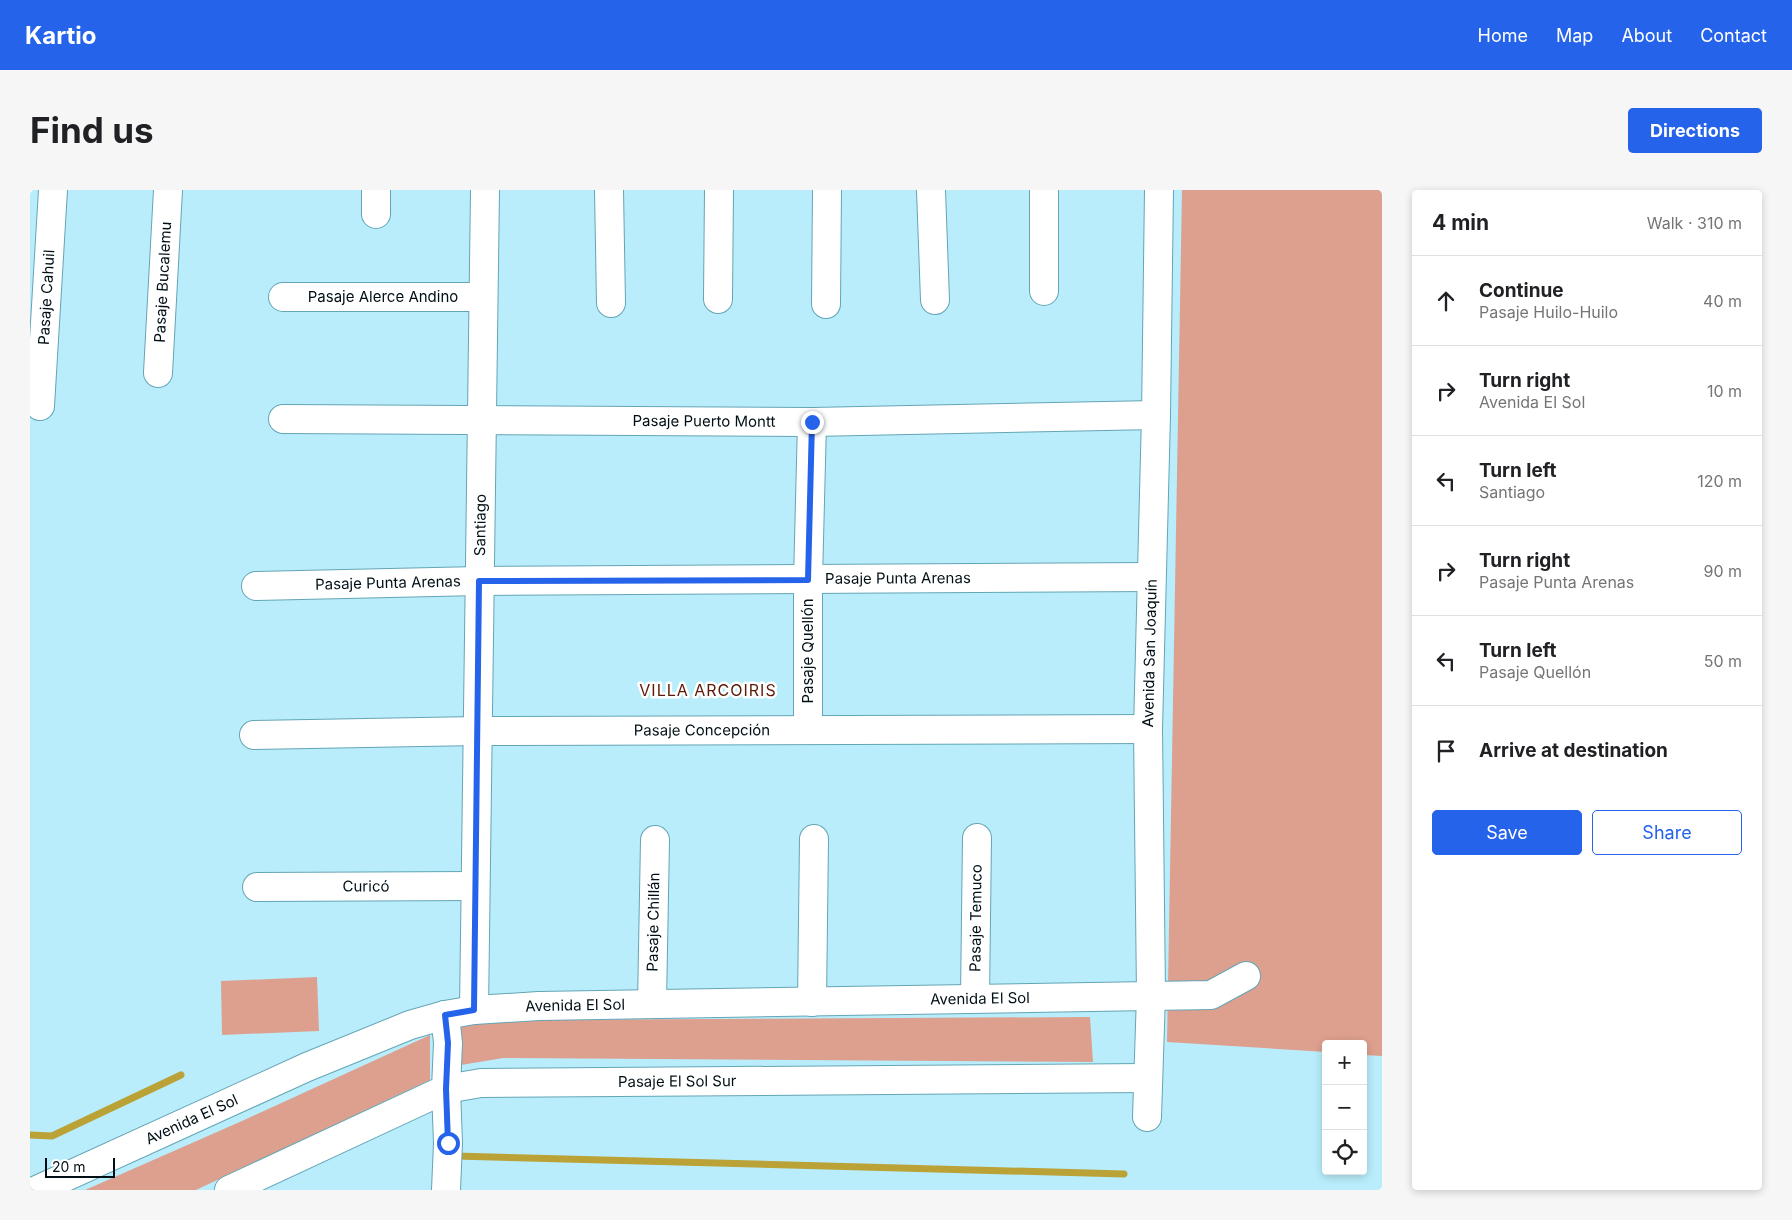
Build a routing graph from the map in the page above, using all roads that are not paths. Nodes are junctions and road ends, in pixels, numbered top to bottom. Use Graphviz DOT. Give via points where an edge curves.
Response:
graph roads {
  1 [pos="168,190"];
  2 [pos="485,190"];
  3 [pos="609,190"];
  4 [pos="719,190"];
  5 [pos="826,190"];
  6 [pos="931,190"];
  7 [pos="1044,190"];
  8 [pos="1159,190"];
  9 [pos="52,193"];
  10 [pos="1044,291"];
  11 [pos="483,297"];
  12 [pos="283,298"];
  13 [pos="718,299"];
  14 [pos="935,300"];
  15 [pos="610,303"];
  16 [pos="826,304"];
  17 [pos="158,372"];
  18 [pos="40,406"];
  19 [pos="1156,415"];
  20 [pos="283,418"];
  21 [pos="481,419"];
  22 [pos="812,422"];
  23 [pos="1151,577"];
  24 [pos="808,580"];
  25 [pos="479,581"];
  26 [pos="256,586"];
  27 [pos="808,729"];
  28 [pos="1148,729"];
  29 [pos="477,731"];
  30 [pos="254,735"];
  31 [pos="977,838"];
  32 [pos="814,839"];
  33 [pos="655,840"];
  34 [pos="475,886"];
  35 [pos="257,888"];
  36 [pos="1246,976"];
  37 [pos="1151,995"];
  38 [pos="975,998"];
  39 [pos="812,1002"];
  40 [pos="652,1004"];
  41 [pos="474,1010"];
  42 [pos="445,1015"];
  43 [pos="1147,1078"];
  44 [pos="446,1089"];
  45 [pos="1147,1117"];
  46 [pos="37,1190"];
  47 [pos="229,1190"];
  48 [pos="446,1190"];
  1 -- 17 [label="street, Pasaje Bucalemu"];
  2 -- 11 [label="street, Santiago"];
  3 -- 15 [label="street"];
  4 -- 13 [label="street"];
  5 -- 16 [label="street"];
  6 -- 14 [label="street"];
  7 -- 10 [label="street"];
  8 -- 19 [label="street, Avenida San Joaquín"];
  9 -- 18 [label="street, Pasaje Cahuil"];
  11 -- 12 [label="street, Pasaje Alerce Andino"];
  11 -- 21 [label="street, Santiago"];
  19 -- 22 [label="street, Pasaje Puerto Montt"];
  19 -- 23 [label="street, Avenida San Joaquín"];
  20 -- 21 [label="street, Pasaje Puerto Montt"];
  21 -- 22 [label="street, Pasaje Puerto Montt"];
  21 -- 25 [label="street, Santiago"];
  22 -- 24 [label="street, Pasaje Quellón"];
  23 -- 24 [label="street, Pasaje Punta Arenas"];
  23 -- 28 [label="street, Avenida San Joaquín"];
  24 -- 25 [label="street, Pasaje Punta Arenas"];
  24 -- 27 [label="street, Pasaje Quellón"];
  25 -- 26 [label="street, Pasaje Punta Arenas"];
  25 -- 29 [label="street, Santiago"];
  27 -- 28 [label="street, Pasaje Concepción"];
  27 -- 29 [label="street, Pasaje Concepción"];
  28 -- 37 [label="street, Avenida San Joaquín"];
  29 -- 30 [label="street, Pasaje Concepción"];
  29 -- 34 [label="street, Santiago"];
  31 -- 38 [label="street, Pasaje Temuco"];
  32 -- 39 [label="street"];
  33 -- 40 [label="street, Pasaje Chillán"];
  34 -- 35 [label="street, Curicó"];
  34 -- 41 [label="street, Santiago"];
  36 -- 37 [label="street, Avenida El Sol" via="1211,995"];
  37 -- 38 [label="street, Avenida El Sol"];
  37 -- 43 [label="street, Avenida San Joaquín"];
  38 -- 39 [label="street, Avenida El Sol"];
  39 -- 40 [label="street, Avenida El Sol"];
  40 -- 41 [label="street, Avenida El Sol"];
  41 -- 42 [label="street, Avenida El Sol"];
  42 -- 44 [label="street" via="448,1043"];
  42 -- 46 [label="street, Avenida El Sol" via="307,1066"];
  43 -- 44 [label="street, Pasaje El Sol Sur" via="510,1082"];
  43 -- 45 [label="street, Avenida San Joaquín"];
  44 -- 47 [label="street, Pasaje El Sol Sur"];
  44 -- 48 [label="street"];
}
